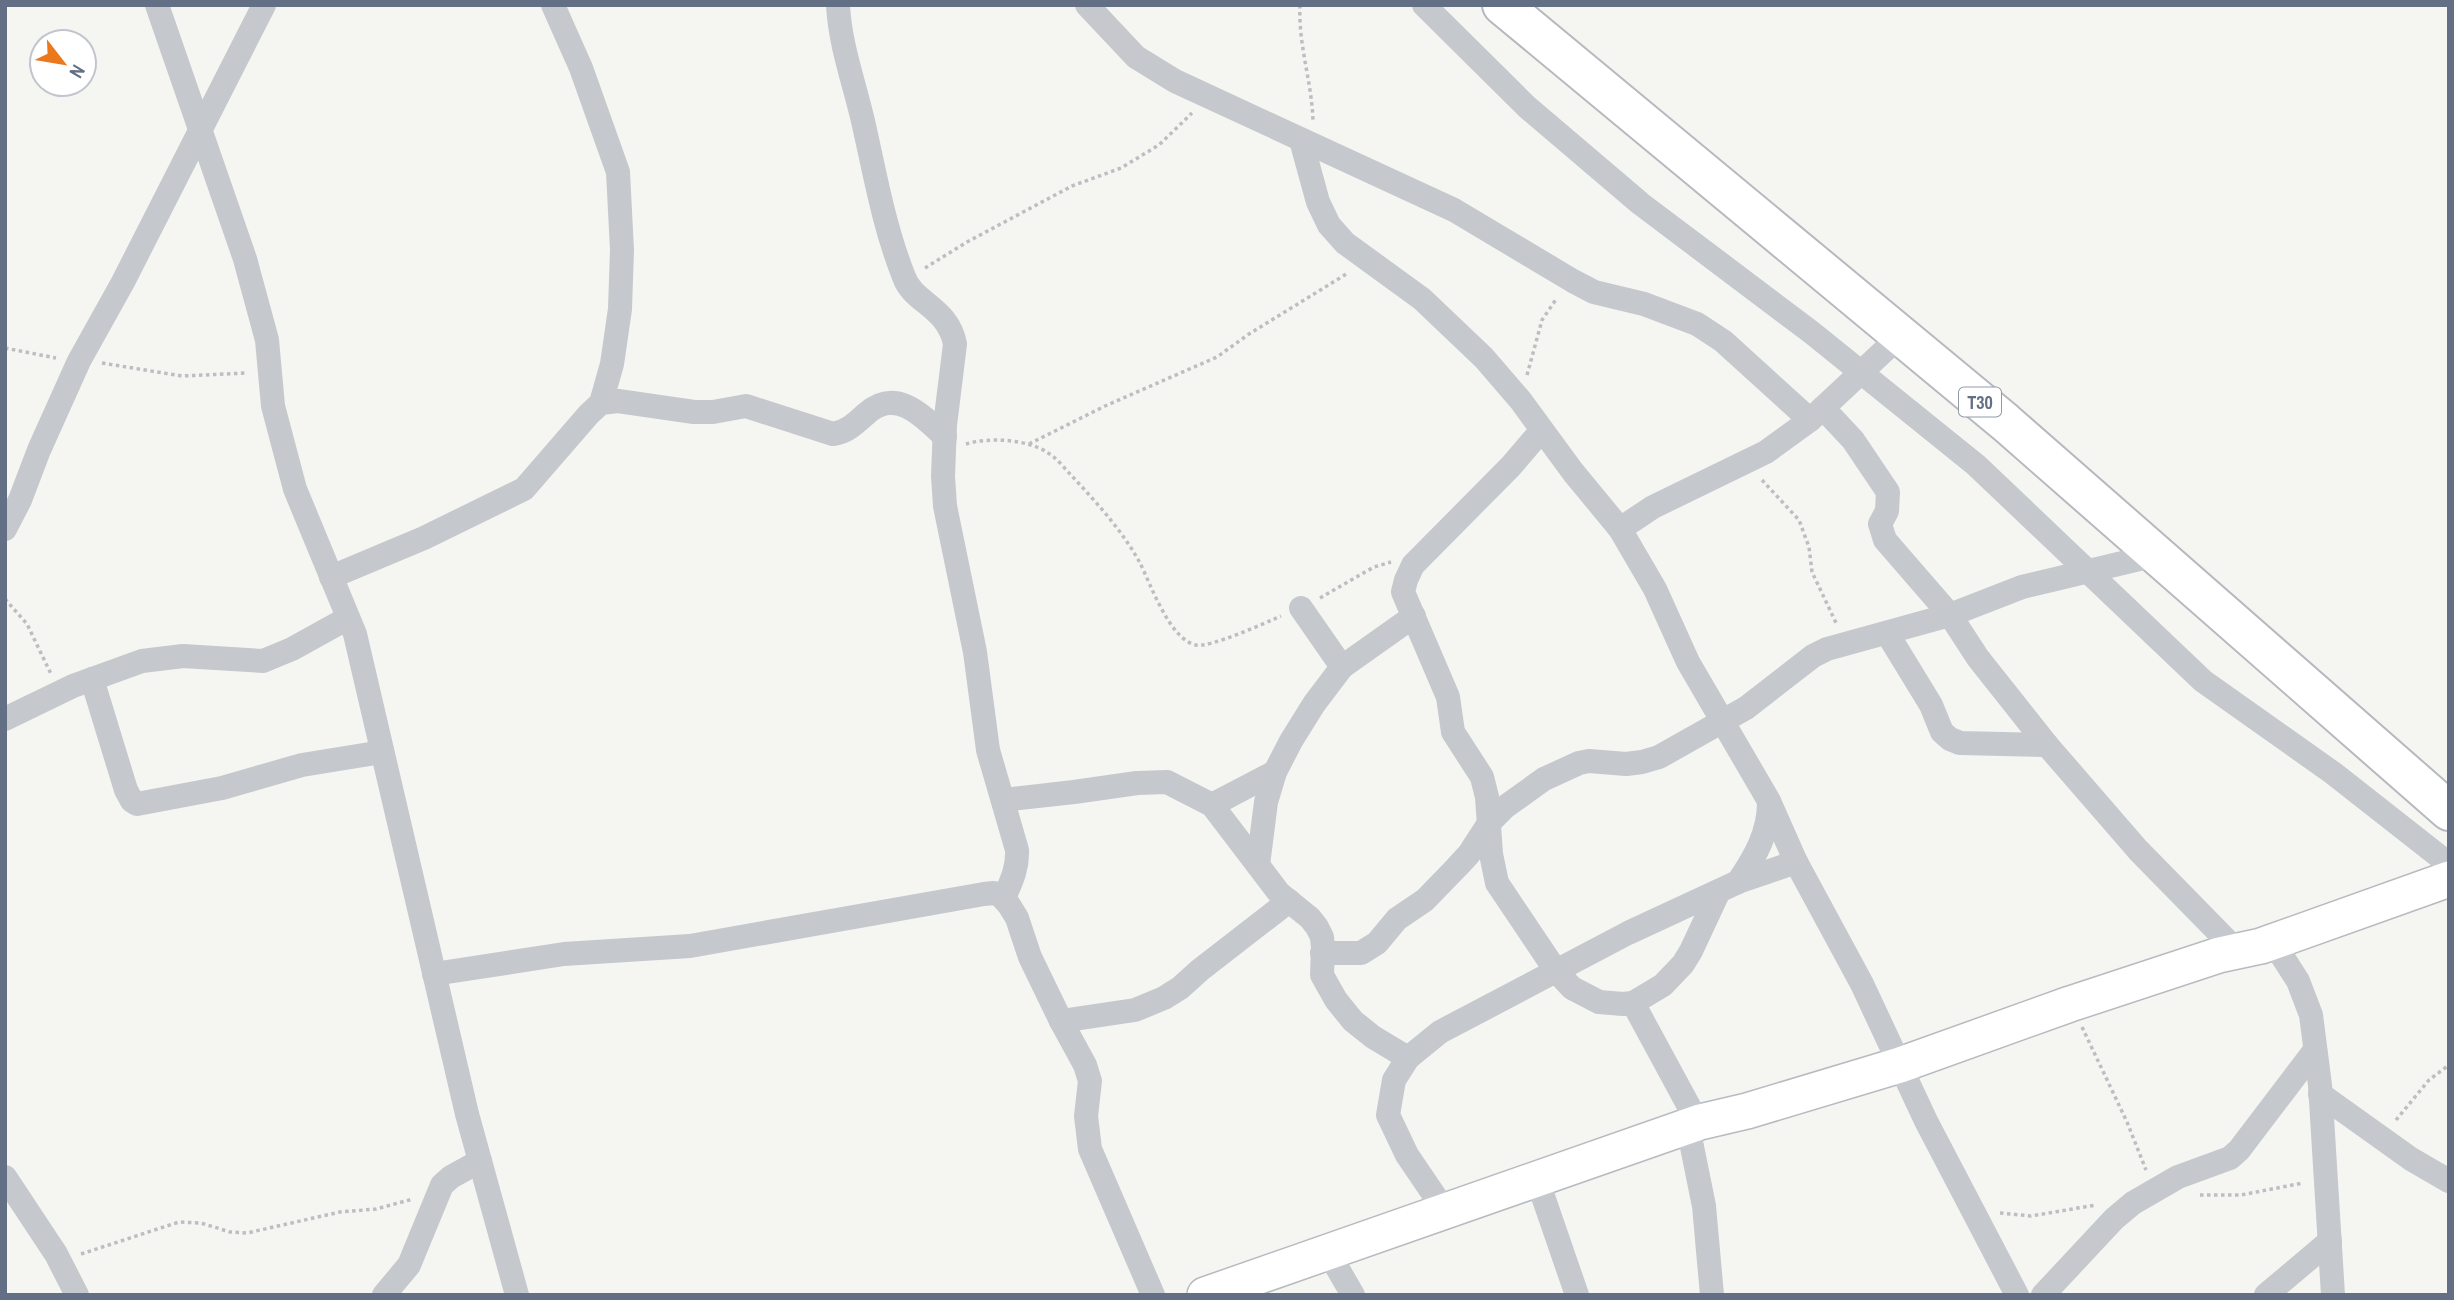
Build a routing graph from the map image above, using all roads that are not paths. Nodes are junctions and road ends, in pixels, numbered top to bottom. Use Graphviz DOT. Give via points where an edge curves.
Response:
graph roads {
  1 [pos="157,5"];
  2 [pos="264,5"];
  3 [pos="553,5"];
  4 [pos="838,5"];
  5 [pos="1087,5"];
  6 [pos="1424,5"];
  7 [pos="1502,5"];
  8 [pos="202,129"];
  9 [pos="1306,142"];
  10 [pos="1900,336"];
  11 [pos="1859,372"];
  12 [pos="601,403"];
  13 [pos="1817,414"];
  14 [pos="1541,431"];
  15 [pos="946,443"];
  16 [pos="5,529"];
  17 [pos="1620,529"];
  18 [pos="2156,555"];
  19 [pos="2086,570"];
  20 [pos="331,577"];
  21 [pos="1301,608"];
  22 [pos="1950,615"];
  23 [pos="1414,616"];
  24 [pos="348,618"];
  25 [pos="1887,633"];
  26 [pos="1342,667"];
  27 [pos="92,679"];
  28 [pos="5,719"];
  29 [pos="1721,722"];
  30 [pos="2048,745"];
  31 [pos="383,752"];
  32 [pos="1275,772"];
  33 [pos="1003,800"];
  34 [pos="1769,801"];
  35 [pos="1212,805"];
  36 [pos="2449,811"];
  37 [pos="1489,823"];
  38 [pos="1796,862"];
  39 [pos="1258,865"];
  40 [pos="2444,881"];
  41 [pos="1729,886"];
  42 [pos="1004,898"];
  43 [pos="1289,901"];
  44 [pos="2273,942"];
  45 [pos="2237,951"];
  46 [pos="1322,953"];
  47 [pos="1556,971"];
  48 [pos="434,974"];
  49 [pos="1633,1003"];
  50 [pos="1060,1021"];
  51 [pos="2315,1050"];
  52 [pos="1408,1058"];
  53 [pos="1900,1065"];
  54 [pos="2320,1094"];
  55 [pos="1693,1125"];
  56 [pos="480,1161"];
  57 [pos="5,1177"];
  58 [pos="1537,1179"];
  59 [pos="2449,1181"];
  60 [pos="1445,1211"];
  61 [pos="2330,1241"];
  62 [pos="1328,1252"];
  63 [pos="77,1295"];
  64 [pos="384,1295"];
  65 [pos="517,1295"];
  66 [pos="1153,1295"];
  67 [pos="1205,1295"];
  68 [pos="1353,1295"];
  69 [pos="1577,1295"];
  70 [pos="1712,1295"];
  71 [pos="2017,1295"];
  72 [pos="2043,1295"];
  73 [pos="2266,1295"];
  74 [pos="2333,1295"];
  1 -- 8 [label="street"];
  2 -- 8 [label="street"];
  3 -- 12 [label="street" via="618,172 620,310"];
  4 -- 15 [label="street" via="842,41 885,220 905,281 937,310 953,334"];
  5 -- 9 [label="street" via="1136,57 1175,81"];
  6 -- 11 [label="street" via="1527,107 1642,204"];
  7 -- 10 [label="main road, T30"];
  8 -- 16 [label="street" via="79,362"];
  8 -- 20 [label="street" via="267,340 273,406 295,489"];
  9 -- 13 [label="street" via="1454,210 1594,292 1698,324"];
  9 -- 14 [label="street" via="1318,202 1329,225 1345,243 1422,299 1484,359"];
  10 -- 11 [label="street"];
  10 -- 18 [label="main road, T30"];
  11 -- 13 [label="street"];
  11 -- 19 [label="street" via="1976,465"];
  12 -- 15 [label="street" via="618,401 694,412 746,406 834,434 884,403 897,403 911,408"];
  12 -- 20 [label="street" via="524,489"];
  13 -- 17 [label="street" via="1766,452 1653,507"];
  13 -- 22 [label="street" via="1853,440 1888,492 1887,511 1880,524 1885,540"];
  14 -- 17 [label="street"];
  14 -- 23 [label="street" via="1413,565 1404,592"];
  15 -- 33 [label="street" via="945,506 975,652 988,750"];
  17 -- 29 [label="street"];
  18 -- 19 [label="street"];
  18 -- 36 [label="main road, T30"];
  19 -- 22 [label="street" via="2022,587"];
  19 -- 40 [label="street" via="2203,681 2333,773"];
  20 -- 24 [label="street"];
  21 -- 26 [label="street"];
  22 -- 25 [label="street"];
  22 -- 30 [label="street" via="1978,658"];
  23 -- 26 [label="street"];
  23 -- 37 [label="street" via="1448,697 1452,732 1482,777"];
  24 -- 27 [label="street" via="262,661 183,656 142,661"];
  24 -- 31 [label="street"];
  25 -- 29 [label="street" via="1813,656"];
  25 -- 30 [label="street" via="1950,739"];
  26 -- 32 [label="street" via="1314,704"];
  27 -- 28 [label="street"];
  27 -- 31 [label="street" via="126,790 137,804 222,788 302,765"];
  29 -- 34 [label="street"];
  29 -- 37 [label="street" via="1659,757 1626,764 1589,761 1568,768 1544,779"];
  30 -- 45 [label="street" via="2138,850"];
  31 -- 48 [label="street"];
  32 -- 35 [label="street"];
  32 -- 39 [label="street"];
  33 -- 35 [label="street" via="1167,782"];
  33 -- 42 [label="street" via="1018,861"];
  34 -- 38 [label="street"];
  34 -- 41 [label="street" via="1763,838 1751,863"];
  35 -- 39 [label="street"];
  37 -- 46 [label="street" via="1463,861 1425,900 1397,919 1377,943 1361,953"];
  37 -- 47 [label="street" via="1497,883"];
  38 -- 41 [label="street"];
  38 -- 53 [label="street"];
  39 -- 43 [label="street"];
  40 -- 44 [label="street"];
  41 -- 47 [label="street"];
  41 -- 49 [label="street" via="1683,964 1663,985"];
  42 -- 48 [label="street" via="984,894 690,946 564,954"];
  42 -- 50 [label="street" via="1017,918"];
  43 -- 46 [label="street" via="1317,927"];
  43 -- 50 [label="street" via="1164,998 1135,1010"];
  44 -- 45 [label="street"];
  44 -- 51 [label="street" via="2306,999"];
  45 -- 53 [label="street" via="2070,1003"];
  46 -- 52 [label="street" via="1322,975 1353,1021"];
  47 -- 49 [label="street" via="1572,988 1599,1003"];
  47 -- 52 [label="street" via="1440,1032"];
  48 -- 56 [label="street"];
  49 -- 55 [label="street"];
  50 -- 66 [label="street" via="1090,1081 1086,1116 1090,1149"];
  51 -- 54 [label="street"];
  51 -- 72 [label="street" via="2239,1150 2133,1203"];
  52 -- 60 [label="street" via="1394,1080 1388,1115 1407,1155"];
  53 -- 55 [label="street"];
  53 -- 71 [label="street"];
  54 -- 59 [label="street"];
  54 -- 61 [label="street"];
  55 -- 58 [label="street"];
  55 -- 70 [label="street"];
  56 -- 64 [label="street" via="441,1188 409,1265"];
  56 -- 65 [label="street"];
  57 -- 63 [label="street"];
  58 -- 60 [label="street"];
  58 -- 69 [label="street"];
  60 -- 62 [label="street"];
  61 -- 73 [label="street"];
  61 -- 74 [label="street"];
  62 -- 67 [label="street"];
  62 -- 68 [label="street"];
}
